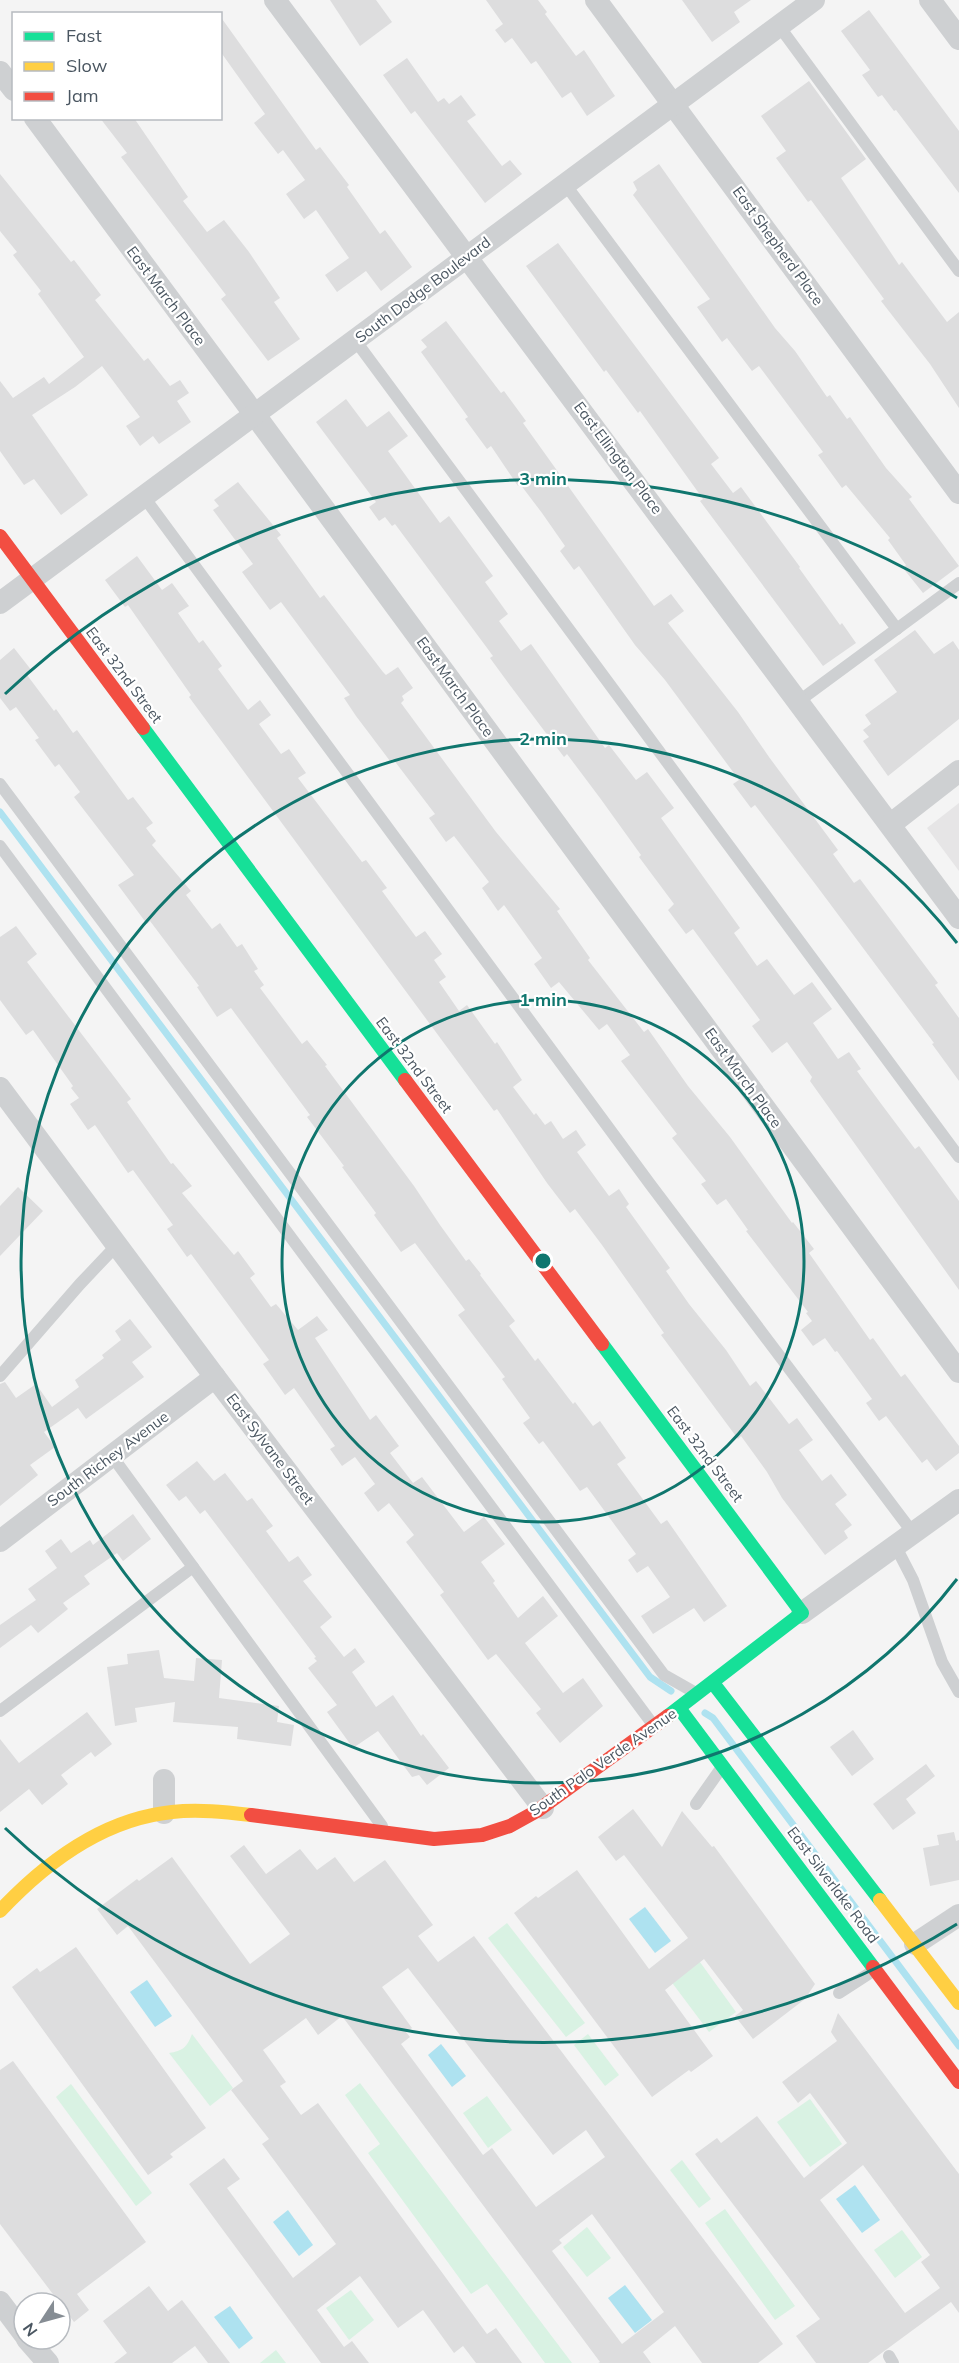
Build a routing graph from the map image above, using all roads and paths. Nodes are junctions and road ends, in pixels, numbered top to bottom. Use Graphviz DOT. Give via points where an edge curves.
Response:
graph roads {
  1 [pos="275,0"];
  2 [pos="596,0"];
  3 [pos="814,0"];
  4 [pos="930,0"];
  5 [pos="779,26"];
  6 [pos="959,39"];
  7 [pos="0,72"];
  8 [pos="12,87"];
  9 [pos="673,103"];
  10 [pos="36,120"];
  11 [pos="565,184"];
  12 [pos="467,257"];
  13 [pos="959,272"];
  14 [pos="355,340"];
  15 [pos="255,415"];
  16 [pos="959,493"];
  17 [pos="144,497"];
  18 [pos="0,536"];
  19 [pos="32,580"];
  20 [pos="959,583"];
  21 [pos="0,603"];
  22 [pos="897,629"];
  23 [pos="799,701"];
  24 [pos="959,771"];
  25 [pos="0,784"];
  26 [pos="891,824"];
  27 [pos="0,846"];
  28 [pos="959,918"];
  29 [pos="0,1088"];
  30 [pos="8,1117"];
  31 [pos="959,1157"];
  32 [pos="117,1245"];
  33 [pos="959,1372"];
  34 [pos="0,1376"];
  35 [pos="216,1377"];
  36 [pos="112,1456"];
  37 [pos="959,1500"];
  38 [pos="913,1533"];
  39 [pos="0,1541"];
  40 [pos="896,1547"];
  41 [pos="193,1567"];
  42 [pos="802,1613"];
  43 [pos="713,1683"];
  44 [pos="959,1692"];
  45 [pos="698,1695"];
  46 [pos="679,1708"];
  47 [pos="0,1711"];
  48 [pos="655,1726"];
  49 [pos="722,1766"];
  50 [pos="164,1780"];
  51 [pos="696,1804"];
  52 [pos="543,1808"];
  53 [pos="164,1813"];
  54 [pos="388,1834"];
  55 [pos="0,1911"];
  56 [pos="959,1915"];
  57 [pos="915,1944"];
  58 [pos="876,1969"];
  59 [pos="840,1993"];
  60 [pos="959,2003"];
  61 [pos="959,2082"];
  62 [pos="0,2302"];
  63 [pos="12,2318"];
  64 [pos="38,2351"];
  65 [pos="48,2363"];
  1 -- 12 [label="street, East Ellington Place"];
  2 -- 9 [label="street, East Shepherd Place"];
  3 -- 5 [label="street, South Dodge Boulevard"];
  4 -- 6 [label="street"];
  5 -- 9 [label="street, South Dodge Boulevard"];
  5 -- 13 [label="lane"];
  7 -- 8 [label="street"];
  9 -- 11 [label="street, South Dodge Boulevard"];
  9 -- 16 [label="street, East Shepherd Place"];
  10 -- 15 [label="street, East March Place"];
  11 -- 12 [label="street, South Dodge Boulevard"];
  11 -- 22 [label="lane"];
  12 -- 14 [label="street, South Dodge Boulevard"];
  12 -- 23 [label="street, East Ellington Place"];
  14 -- 15 [label="street, South Dodge Boulevard"];
  14 -- 31 [label="lane"];
  15 -- 17 [label="street, South Dodge Boulevard"];
  15 -- 33 [label="street, East March Place"];
  17 -- 19 [label="street, South Dodge Boulevard"];
  17 -- 38 [label="lane" via="650,1184"];
  18 -- 19 [label="street, East 32nd Street"];
  19 -- 21 [label="street, South Dodge Boulevard"];
  19 -- 42 [label="street, East 32nd Street"];
  20 -- 22 [label="lane"];
  22 -- 23 [label="lane"];
  23 -- 26 [label="street, East Ellington Place"];
  24 -- 26 [label="street"];
  25 -- 45 [label="lane" via="664,1675"];
  26 -- 28 [label="street, East Ellington Place"];
  27 -- 48 [label="lane"];
  29 -- 30 [label="street, East Sylvane Street"];
  30 -- 32 [label="street, East Sylvane Street"];
  32 -- 34 [label="lane"];
  32 -- 35 [label="street, East Sylvane Street"];
  35 -- 36 [label="street, South Richey Avenue"];
  35 -- 52 [label="street, East Sylvane Street"];
  36 -- 39 [label="street, South Richey Avenue"];
  36 -- 41 [label="lane"];
  37 -- 38 [label="street, South Palo Verde Avenue"];
  38 -- 40 [label="street, South Palo Verde Avenue"];
  40 -- 42 [label="street, South Palo Verde Avenue"];
  40 -- 44 [label="lane" via="914,1580 942,1662"];
  41 -- 47 [label="lane"];
  41 -- 54 [label="lane"];
  42 -- 43 [label="street, South Palo Verde Avenue"];
  43 -- 45 [label="street, South Palo Verde Avenue"];
  43 -- 57 [label="street, East Silverlake Road"];
  45 -- 46 [label="street, South Palo Verde Avenue"];
  46 -- 48 [label="street, South Palo Verde Avenue"];
  46 -- 49 [label="street, East Silverlake Road"];
  48 -- 52 [label="street, South Palo Verde Avenue"];
  49 -- 51 [label="lane"];
  49 -- 58 [label="street, East Silverlake Road"];
  50 -- 53 [label="street"];
  52 -- 54 [label="street, South Palo Verde Avenue" via="510,1826 473,1837 434,1839"];
  53 -- 54 [label="street, South Palo Verde Avenue" via="236,1814"];
  53 -- 55 [label="street, South Palo Verde Avenue" via="111,1827 64,1851"];
  56 -- 57 [label="street"];
  57 -- 60 [label="street, East Silverlake Road"];
  58 -- 59 [label="lane"];
  58 -- 61 [label="street, East Silverlake Road"];
  62 -- 63 [label="street"];
  64 -- 65 [label="street"];
}
